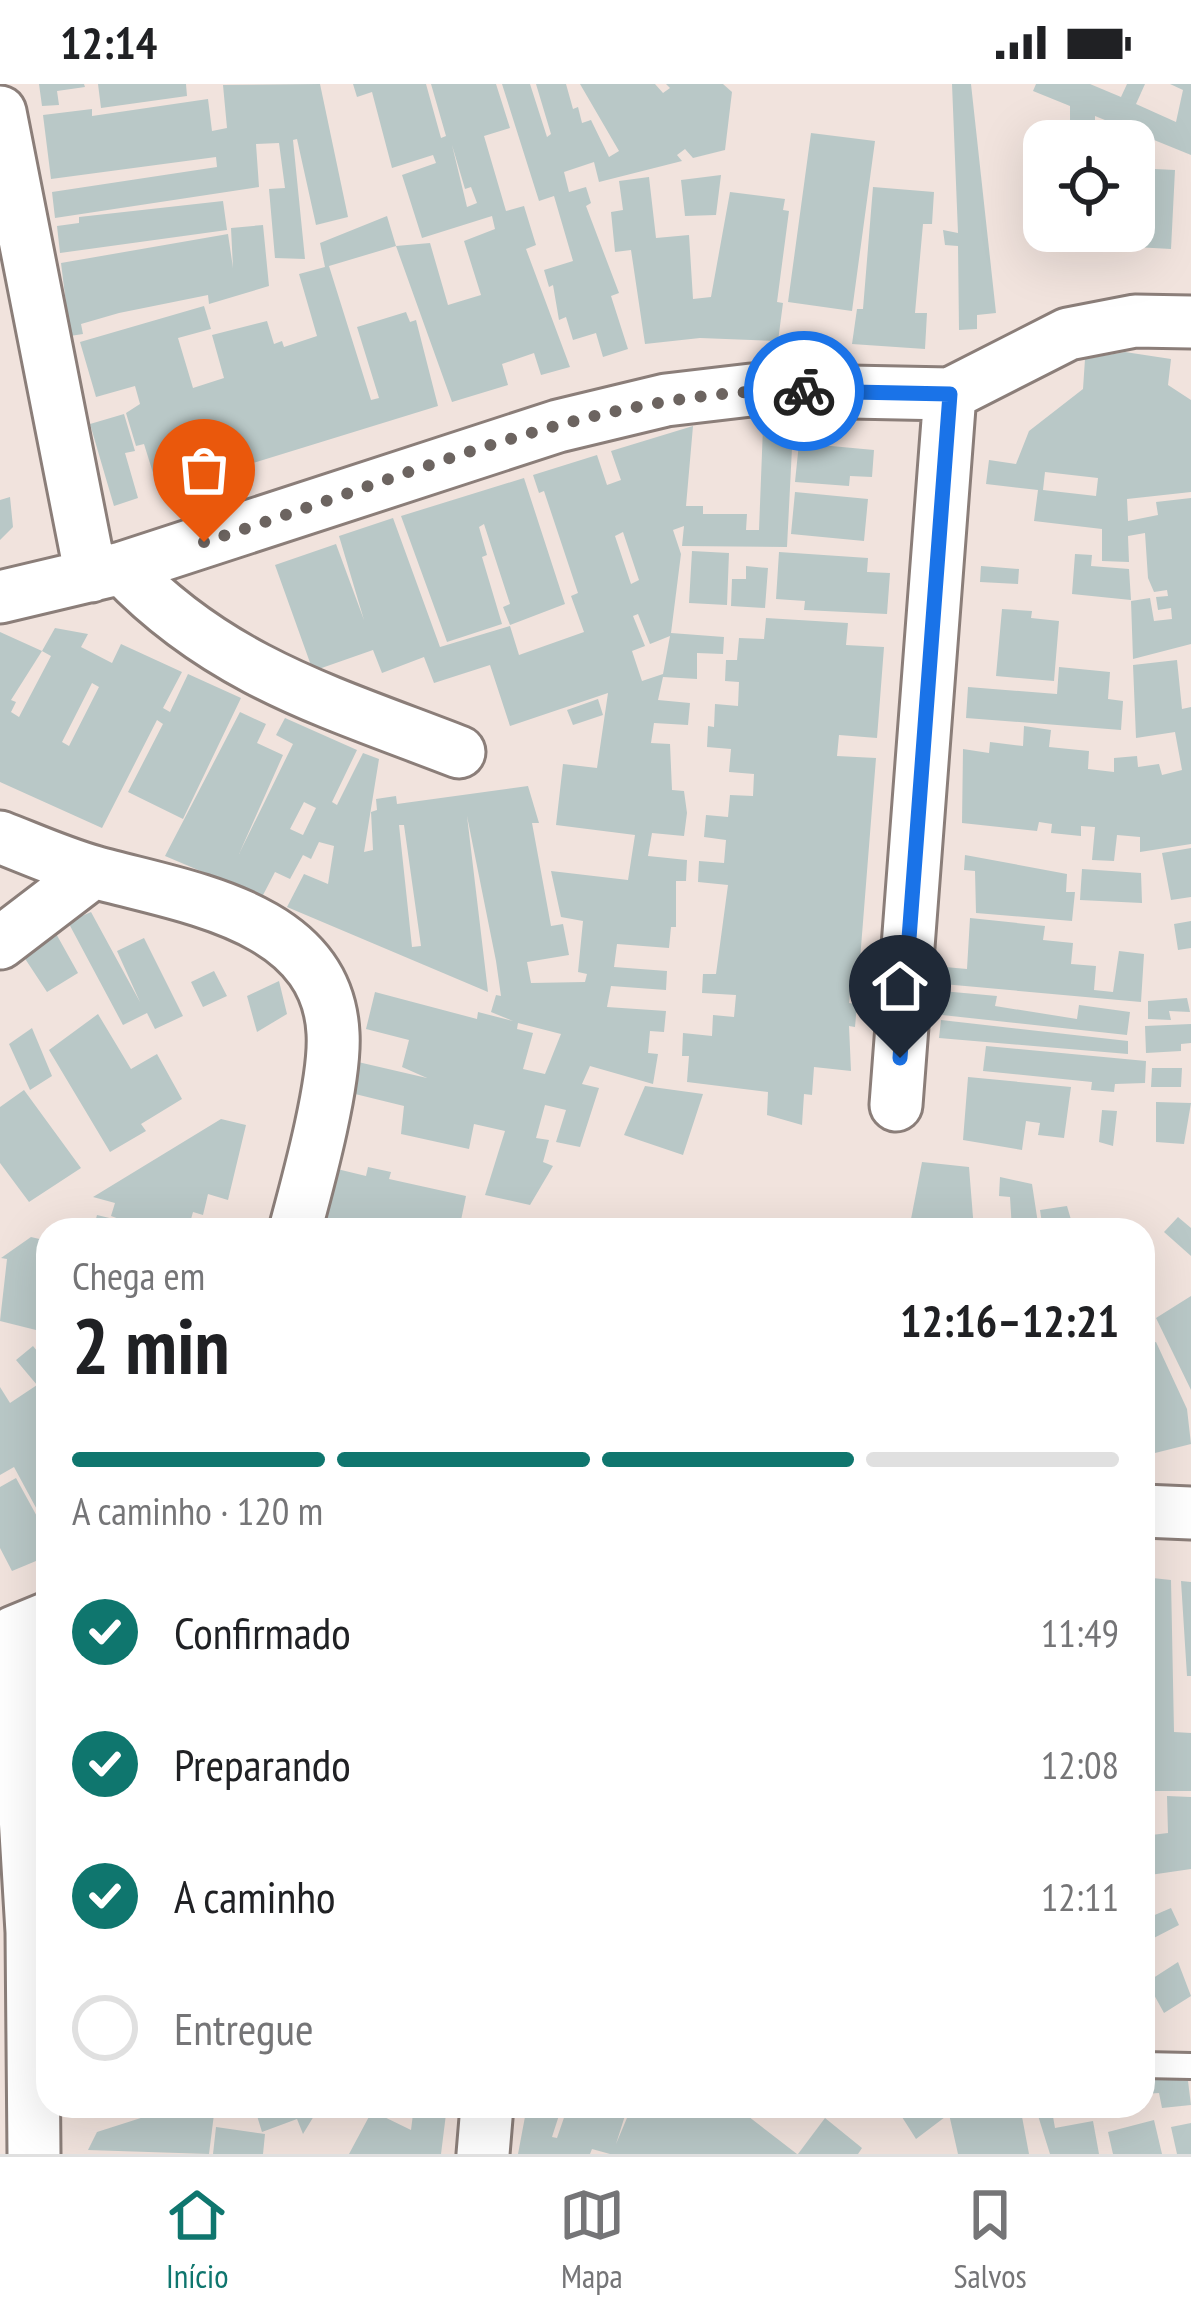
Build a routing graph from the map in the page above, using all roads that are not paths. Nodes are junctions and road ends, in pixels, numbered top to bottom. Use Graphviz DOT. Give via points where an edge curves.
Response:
graph roads {
  1 [pos="0,112"];
  2 [pos="1191,322"];
  3 [pos="950,394"];
  4 [pos="106,572"];
  5 [pos="0,597"];
  6 [pos="459,752"];
  7 [pos="0,837"];
  8 [pos="93,872"];
  9 [pos="0,943"];
  10 [pos="896,1105"];
  11 [pos="297,1218"];
  12 [pos="1155,1511"];
  13 [pos="1191,1513"];
  14 [pos="20,1628"];
  15 [pos="36,2024"];
  16 [pos="1155,2065"];
  17 [pos="1191,2066"];
  18 [pos="486,2118"];
  19 [pos="483,2154"];
  1 -- 4 [label="street"];
  2 -- 3 [label="street" via="1135,321 1068,334"];
  3 -- 4 [label="street" via="751,390 666,400 558,426"];
  3 -- 10 [label="street"];
  4 -- 5 [label="street"];
  4 -- 6 [label="street" via="235,662"];
  7 -- 8 [label="street"];
  8 -- 9 [label="street"];
  8 -- 11 [label="street" via="184,892 267,928 325,993 333,1034"];
  12 -- 13 [label="street"];
  14 -- 15 [label="street"];
  16 -- 17 [label="lane"];
  18 -- 19 [label="street"];
}
